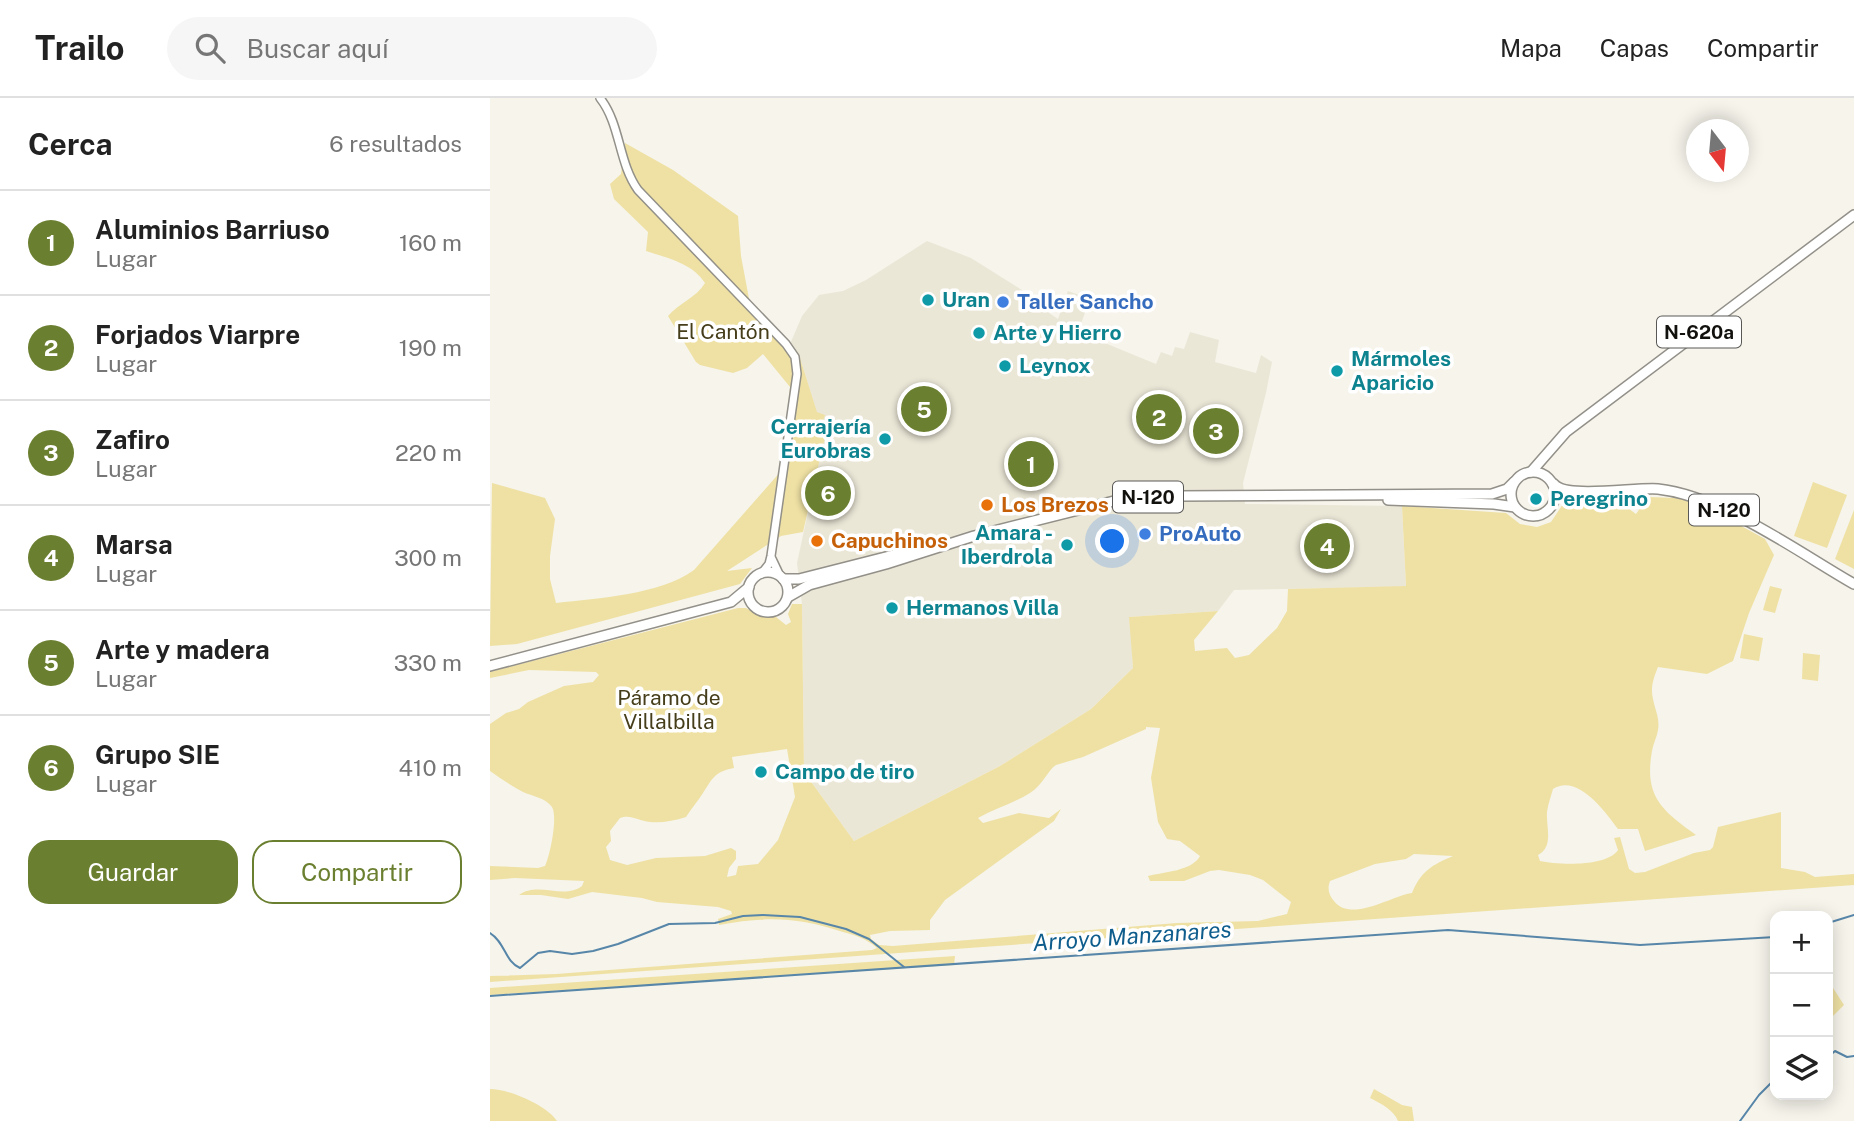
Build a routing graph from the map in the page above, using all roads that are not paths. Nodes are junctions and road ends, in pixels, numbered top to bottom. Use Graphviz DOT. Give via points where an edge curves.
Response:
graph roads {
  1 [pos="600,98"];
  2 [pos="1854,215"];
  3 [pos="1548,452"];
  4 [pos="1531,472"];
  5 [pos="1514,482"];
  6 [pos="1553,482"];
  7 [pos="1578,492"];
  8 [pos="1327,496"];
  9 [pos="1553,504"];
  10 [pos="1515,507"];
  11 [pos="974,536"];
  12 [pos="771,556"];
  13 [pos="761,573"];
  14 [pos="782,578"];
  15 [pos="1854,584"];
  16 [pos="749,587"];
  17 [pos="788,597"];
  18 [pos="731,602"];
  19 [pos="754,607"];
  20 [pos="490,666"];
  1 -- 12 [label="street" via="610,112 626,168 638,190 795,357 796,387"];
  2 -- 3 [label="highway, N-620a" via="1574,425"];
  3 -- 4 [label="highway, N-620a"];
  3 -- 6 [label="highway"];
  4 -- 5 [label="highway, N-120"];
  4 -- 6 [label="highway, N-120" via="1544,474"];
  5 -- 8 [label="highway, N-120" via="1492,494"];
  5 -- 10 [label="highway" via="1511,495"];
  6 -- 7 [label="highway, N-120" via="1558,489"];
  6 -- 9 [label="highway"];
  7 -- 9 [label="highway, N-120"];
  7 -- 15 [label="highway, N-120" via="1639,488 1689,494 1737,516"];
  8 -- 10 [label="highway, N-120"];
  8 -- 11 [label="highway, N-120" via="1138,497"];
  9 -- 10 [label="highway, N-120" via="1536,516"];
  11 -- 14 [label="highway, N-120" via="799,579"];
  11 -- 17 [label="highway, N-120" via="809,585"];
  12 -- 13 [label="street"];
  12 -- 14 [label="street"];
  13 -- 14 [label="highway, N-120"];
  13 -- 16 [label="highway, N-120"];
  14 -- 17 [label="highway"];
  16 -- 18 [label="highway, N-120"];
  16 -- 19 [label="highway"];
  17 -- 19 [label="highway, N-120" via="774,611"];
  18 -- 19 [label="highway, N-120"];
  18 -- 20 [label="highway, N-120"];
}
